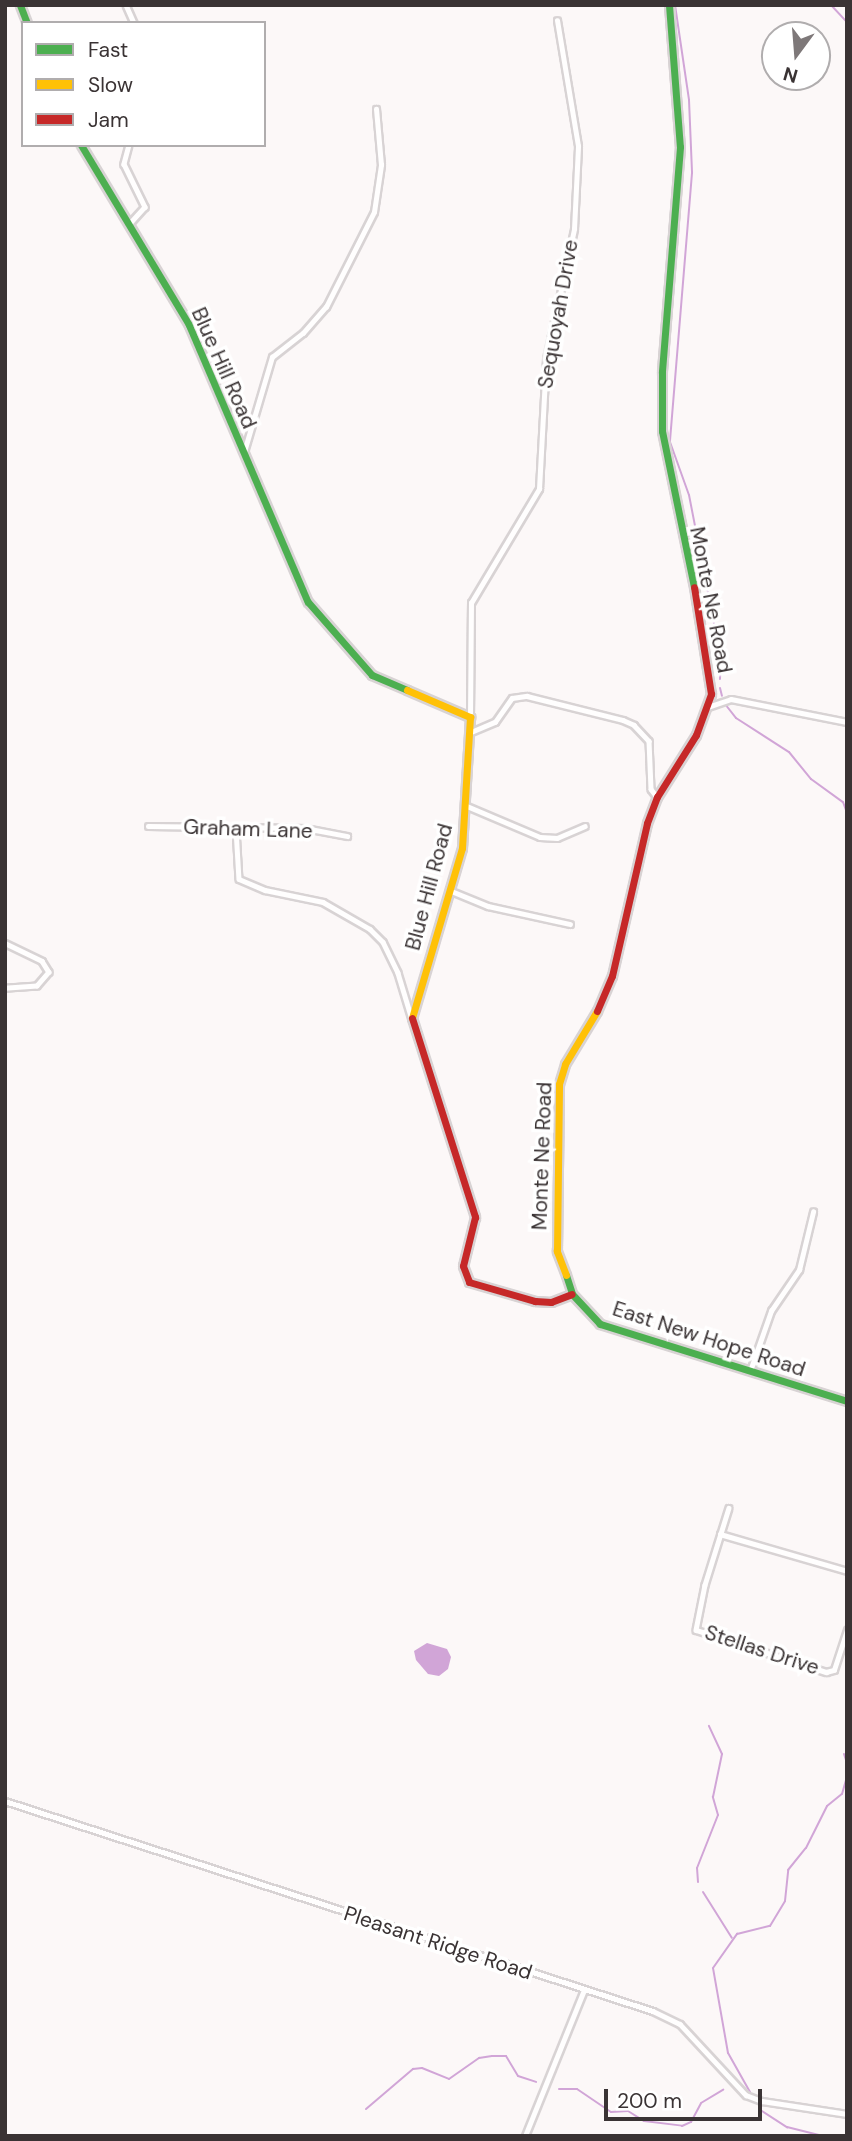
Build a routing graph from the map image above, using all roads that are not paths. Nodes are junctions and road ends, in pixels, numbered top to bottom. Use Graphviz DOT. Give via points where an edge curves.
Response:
graph roads {
  1 [pos="125,5"];
  2 [pos="669,5"];
  3 [pos="557,20"];
  4 [pos="133,21"];
  5 [pos="376,109"];
  6 [pos="82,147"];
  7 [pos="128,147"];
  8 [pos="129,226"];
  9 [pos="243,453"];
  10 [pos="708,707"];
  11 [pos="470,717"];
  12 [pos="847,722"];
  13 [pos="471,732"];
  14 [pos="657,797"];
  15 [pos="467,806"];
  16 [pos="148,826"];
  17 [pos="585,826"];
  18 [pos="236,829"];
  19 [pos="347,836"];
  20 [pos="449,890"];
  21 [pos="570,923"];
  22 [pos="5,943"];
  23 [pos="5,988"];
  24 [pos="412,1017"];
  25 [pos="813,1212"];
  26 [pos="572,1294"];
  27 [pos="750,1372"];
  28 [pos="847,1401"];
  29 [pos="729,1508"];
  30 [pos="720,1534"];
  31 [pos="847,1571"];
  32 [pos="847,1630"];
  33 [pos="5,1801"];
  34 [pos="584,1990"];
  35 [pos="847,2114"];
  36 [pos="526,2136"];
  1 -- 4 [label="street"];
  2 -- 10 [label="street, Monte Ne Road" via="680,147 662,372 662,431 706,643 711,678"];
  3 -- 11 [label="street, Sequoyah Drive" via="576,114 579,162 574,229 545,369 539,489 471,603"];
  5 -- 9 [label="street" via="381,165 374,212 326,307 272,357"];
  6 -- 8 [label="street, Blue Hill Road"];
  7 -- 8 [label="street" via="124,164 145,207"];
  8 -- 9 [label="street, Blue Hill Road" via="189,325"];
  9 -- 11 [label="street, Blue Hill Road" via="297,583 336,638 384,683"];
  10 -- 12 [label="street" via="731,699"];
  10 -- 14 [label="street, Monte Ne Road"];
  11 -- 13 [label="street, Blue Hill Road"];
  13 -- 14 [label="street" via="495,722 512,698 527,696 623,720 634,724 649,741 652,789"];
  13 -- 15 [label="street, Blue Hill Road"];
  14 -- 26 [label="street, Monte Ne Road" via="640,844 612,976 559,1084 557,1251"];
  15 -- 17 [label="street" via="540,837 558,838"];
  15 -- 20 [label="street, Blue Hill Road"];
  16 -- 18 [label="street, Graham Lane"];
  18 -- 19 [label="street, Graham Lane" via="305,828"];
  18 -- 24 [label="street" via="239,879 265,890 323,902 370,929 383,942 398,973"];
  20 -- 21 [label="street" via="488,906"];
  20 -- 24 [label="street, Blue Hill Road"];
  22 -- 23 [label="street" via="42,961 49,972 37,986"];
  24 -- 26 [label="street" via="475,1217 463,1266 469,1282 536,1301 551,1302"];
  25 -- 27 [label="street" via="799,1270 771,1311"];
  26 -- 27 [label="street, East New Hope Road" via="587,1314 611,1329"];
  27 -- 28 [label="street, East New Hope Road"];
  29 -- 30 [label="street"];
  30 -- 31 [label="street"];
  30 -- 32 [label="street, Stellas Drive" via="695,1622 703,1635 826,1672 834,1670"];
  33 -- 34 [label="street, Pleasant Ridge Road"];
  34 -- 35 [label="street, Pleasant Ridge Road" via="680,2024 746,2095"];
  34 -- 36 [label="street"];
}
